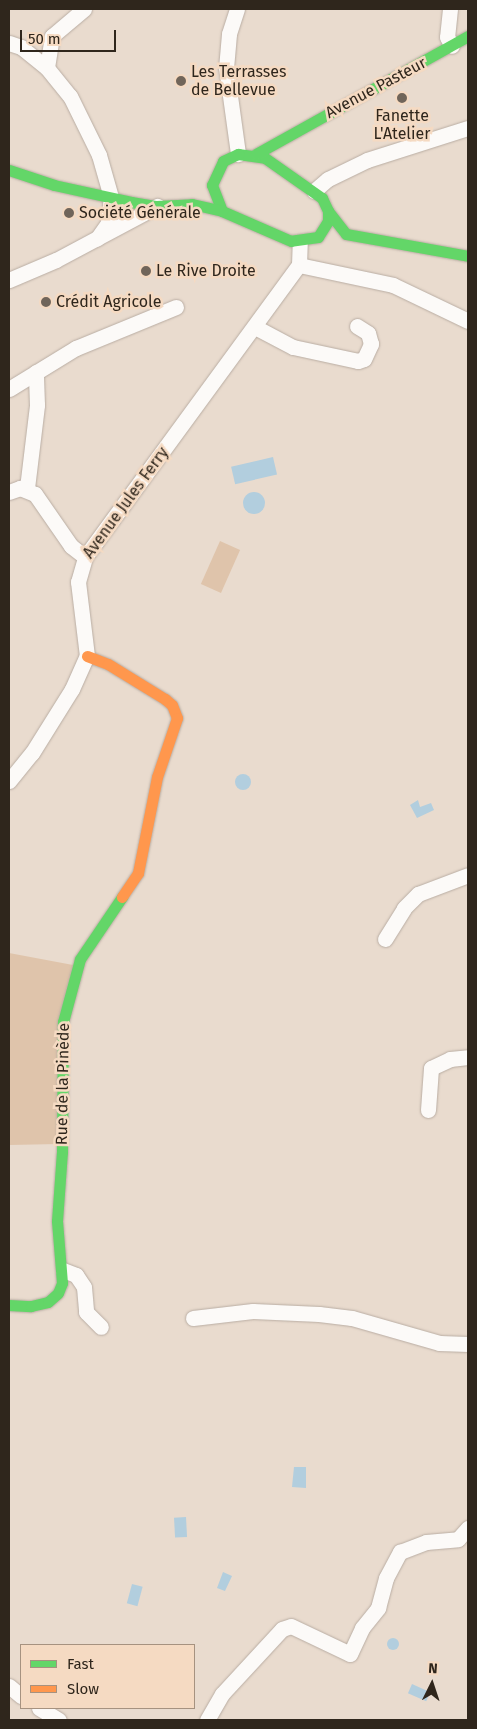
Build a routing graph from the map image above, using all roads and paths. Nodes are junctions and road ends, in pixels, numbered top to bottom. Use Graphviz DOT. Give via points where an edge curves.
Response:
graph roads {
  1 [pos="84,9"];
  2 [pos="237,9"];
  3 [pos="450,9"];
  4 [pos="468,36"];
  5 [pos="9,43"];
  6 [pos="452,46"];
  7 [pos="47,68"];
  8 [pos="468,128"];
  9 [pos="283,139"];
  10 [pos="238,154"];
  11 [pos="256,154"];
  12 [pos="9,170"];
  13 [pos="285,172"];
  14 [pos="212,185"];
  15 [pos="314,191"];
  16 [pos="111,197"];
  17 [pos="192,204"];
  18 [pos="157,206"];
  19 [pos="222,211"];
  20 [pos="328,211"];
  21 [pos="346,234"];
  22 [pos="318,237"];
  23 [pos="97,239"];
  24 [pos="300,242"];
  25 [pos="468,256"];
  26 [pos="299,265"];
  27 [pos="9,280"];
  28 [pos="176,307"];
  29 [pos="468,321"];
  30 [pos="357,326"];
  31 [pos="255,327"];
  32 [pos="36,372"];
  33 [pos="9,390"];
  34 [pos="27,488"];
  35 [pos="9,492"];
  36 [pos="85,558"];
  37 [pos="87,656"];
  38 [pos="9,781"];
  39 [pos="468,875"];
  40 [pos="385,940"];
  41 [pos="468,1057"];
  42 [pos="428,1110"];
  43 [pos="63,1270"];
  44 [pos="9,1306"];
  45 [pos="193,1318"];
  46 [pos="101,1328"];
  47 [pos="468,1344"];
  48 [pos="468,1528"];
  49 [pos="9,1686"];
  50 [pos="20,1695"];
  51 [pos="40,1709"];
  52 [pos="59,1720"];
  53 [pos="207,1720"];
  1 -- 7 [label="street" via="52,36"];
  2 -- 10 [label="street" via="229,34 226,67"];
  3 -- 6 [label="street" via="448,37"];
  4 -- 6 [label="street, Avenue Pasteur"];
  5 -- 7 [label="street" via="21,47"];
  6 -- 9 [label="street, Avenue Pasteur"];
  7 -- 16 [label="street" via="70,96 99,155"];
  8 -- 15 [label="street" via="368,160 328,178"];
  9 -- 11 [label="street, Avenue Pasteur"];
  9 -- 13 [label="street" via="281,148"];
  10 -- 11 [label="street"];
  10 -- 14 [label="street" via="224,161"];
  11 -- 13 [label="street"];
  12 -- 16 [label="street" via="54,185"];
  13 -- 15 [label="street"];
  14 -- 17 [label="street"];
  14 -- 19 [label="street"];
  15 -- 20 [label="street" via="322,198"];
  16 -- 18 [label="street"];
  16 -- 23 [label="street" via="108,223"];
  17 -- 18 [label="street"];
  17 -- 19 [label="street"];
  18 -- 23 [label="street"];
  19 -- 24 [label="street" via="236,220"];
  20 -- 21 [label="street"];
  20 -- 22 [label="street" via="325,229"];
  21 -- 22 [label="street"];
  21 -- 25 [label="street"];
  22 -- 24 [label="street"];
  23 -- 27 [label="street"];
  24 -- 26 [label="street"];
  26 -- 29 [label="street" via="393,285"];
  26 -- 31 [label="street, Avenue Jules Ferry"];
  28 -- 32 [label="street" via="76,348"];
  30 -- 31 [label="street" via="368,333 371,344 364,359 358,361 293,347"];
  31 -- 36 [label="street, Avenue Jules Ferry"];
  32 -- 33 [label="street"];
  32 -- 34 [label="street" via="37,405"];
  34 -- 35 [label="street"];
  34 -- 36 [label="street" via="71,546"];
  36 -- 37 [label="street, Avenue Jules Ferry" via="78,582"];
  37 -- 38 [label="street" via="72,689 32,753"];
  37 -- 43 [label="street, Rue de la Pinède" via="108,664 165,699 172,705 177,718 157,777 138,873 87,945 66,1004 61,1040 62,1143 57,1221"];
  39 -- 40 [label="street" via="418,894 404,908"];
  41 -- 42 [label="street" via="450,1059 431,1068"];
  43 -- 44 [label="street, Rue de la Pinède" via="58,1293 48,1302"];
  43 -- 46 [label="street" via="76,1275 84,1287 86,1312"];
  45 -- 47 [label="street" via="252,1311 319,1314 352,1318 439,1343"];
  48 -- 53 [label="street" via="458,1539 426,1542 400,1552 386,1578 378,1608 362,1628 350,1654 291,1626 282,1629 222,1694"];
  49 -- 50 [label="street"];
  51 -- 52 [label="street"];
}
